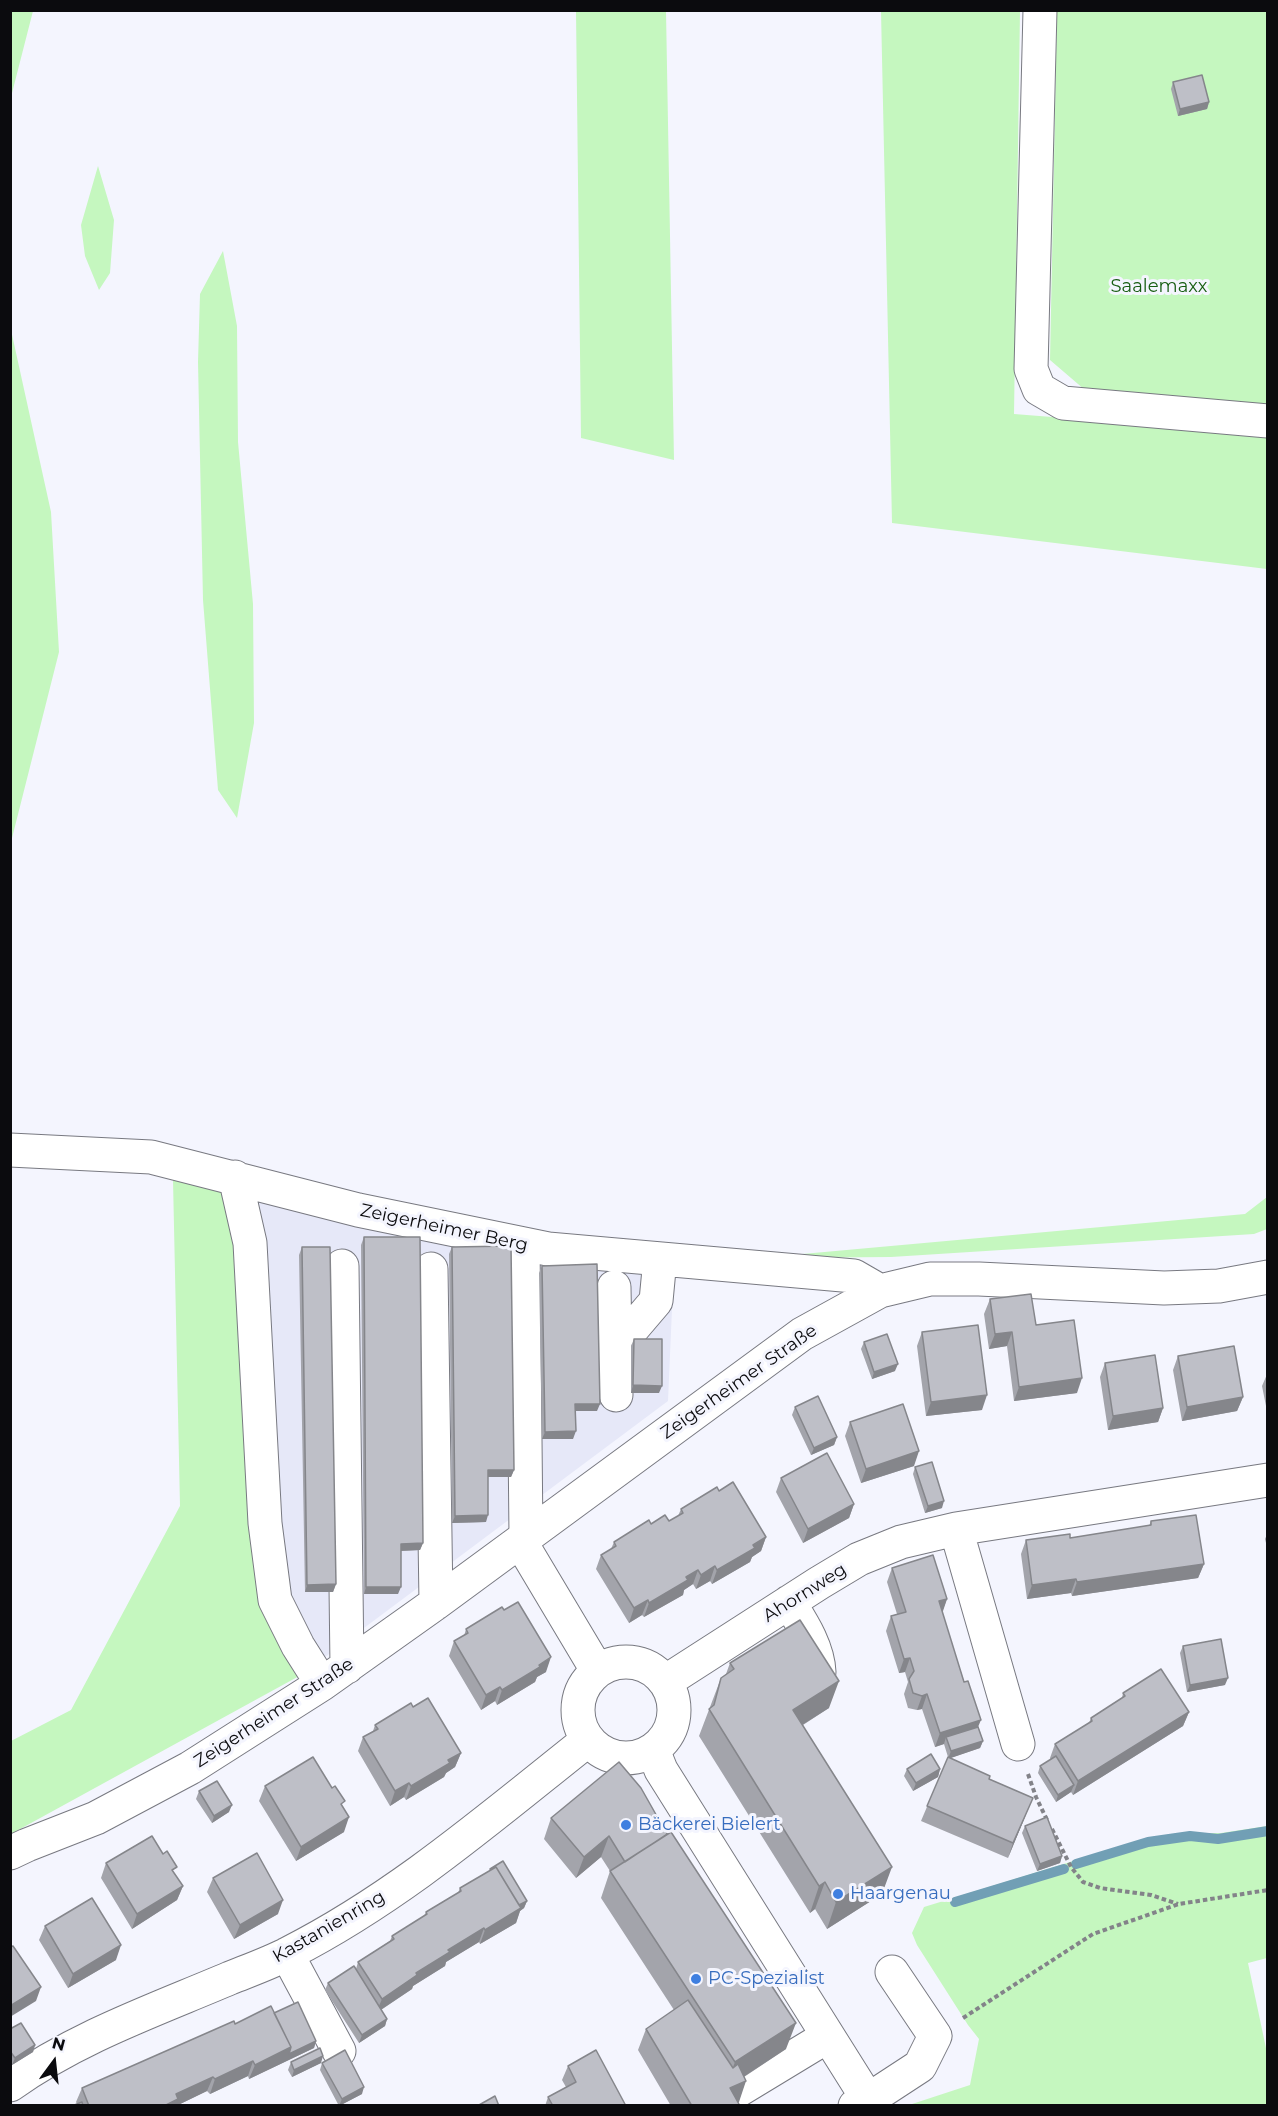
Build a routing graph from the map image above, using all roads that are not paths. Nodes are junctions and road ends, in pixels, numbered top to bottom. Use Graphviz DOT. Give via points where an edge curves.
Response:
graph roads {
  1 [pos="1040,10"];
  2 [pos="1268,421"];
  3 [pos="10,1150"];
  4 [pos="235,1177"];
  5 [pos="523,1244"];
  6 [pos="660,1259"];
  7 [pos="342,1266"];
  8 [pos="431,1269"];
  9 [pos="1268,1276"];
  10 [pos="614,1287"];
  11 [pos="880,1291"];
  12 [pos="615,1330"];
  13 [pos="616,1395"];
  14 [pos="1268,1480"];
  15 [pos="956,1529"];
  16 [pos="523,1538"];
  17 [pos="789,1602"];
  18 [pos="436,1603"];
  19 [pos="597,1670"];
  20 [pos="334,1676"];
  21 [pos="665,1682"];
  22 [pos="814,1685"];
  23 [pos="588,1740"];
  24 [pos="1018,1744"];
  25 [pos="653,1750"];
  26 [pos="10,1853"];
  27 [pos="287,1954"];
  28 [pos="892,1972"];
  29 [pos="828,2036"];
  30 [pos="339,2051"];
  31 [pos="10,2085"];
  32 [pos="734,2093"];
  33 [pos="865,2104"];
  1 -- 2 [label="street" via="1031,369 1039,390 1063,403"];
  3 -- 4 [label="street, Zeigerheimer Berg" via="151,1156"];
  4 -- 5 [label="street, Zeigerheimer Berg" via="358,1210"];
  4 -- 20 [label="street" via="250,1243 265,1523 275,1600 298,1646"];
  5 -- 6 [label="street, Zeigerheimer Berg"];
  5 -- 16 [label="street"];
  6 -- 11 [label="street, Zeigerheimer Berg" via="854,1276"];
  6 -- 12 [label="street" via="656,1301 633,1328"];
  7 -- 20 [label="street"];
  8 -- 18 [label="street"];
  9 -- 11 [label="street, Zeigerheimer Straße" via="1220,1286 1164,1288 930,1279"];
  10 -- 12 [label="street"];
  11 -- 16 [label="street, Zeigerheimer Straße" via="802,1334"];
  12 -- 13 [label="street"];
  14 -- 15 [label="street, Ahornweg"];
  15 -- 17 [label="street, Ahornweg" via="901,1542 859,1559"];
  15 -- 24 [label="street"];
  16 -- 18 [label="street, Zeigerheimer Straße"];
  16 -- 19 [label="street"];
  17 -- 21 [label="street, Ahornweg"];
  17 -- 22 [label="street" via="806,1629 819,1665"];
  18 -- 20 [label="street, Zeigerheimer Straße"];
  19 -- 21 [label="street" via="626,1661 648,1667"];
  19 -- 23 [label="street" via="586,1681 578,1703 580,1726"];
  20 -- 26 [label="street, Zeigerheimer Straße" via="190,1768 96,1818"];
  21 -- 25 [label="street" via="674,1711 668,1732"];
  23 -- 25 [label="street" via="611,1756 640,1756"];
  23 -- 27 [label="street, Kastanienring" via="415,1877"];
  25 -- 29 [label="street" via="661,1770"];
  27 -- 30 [label="street"];
  27 -- 31 [label="street, Kastanienring" via="90,2037 45,2060"];
  28 -- 33 [label="street" via="935,2036 920,2066"];
  29 -- 32 [label="street"];
  29 -- 33 [label="street"];
}
